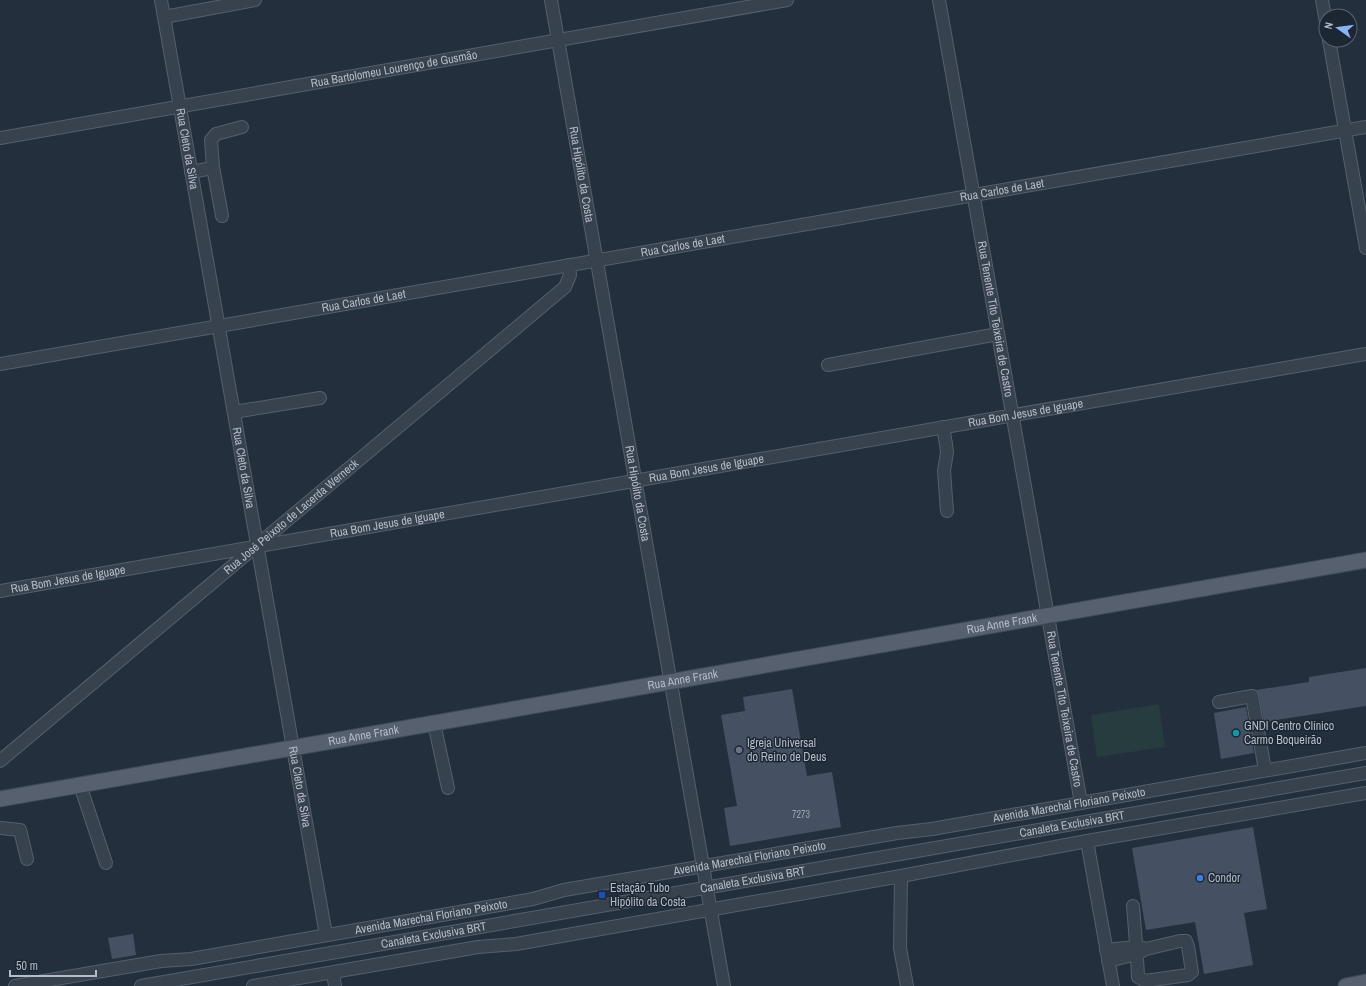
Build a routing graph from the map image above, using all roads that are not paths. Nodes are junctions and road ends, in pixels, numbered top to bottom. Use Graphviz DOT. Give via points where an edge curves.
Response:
graph roads {
  1 [pos="161,0"];
  2 [pos="255,0"];
  3 [pos="551,0"];
  4 [pos="787,0"];
  5 [pos="939,0"];
  6 [pos="164,17"];
  7 [pos="558,40"];
  8 [pos="1330,48"];
  9 [pos="180,106"];
  10 [pos="242,127"];
  11 [pos="1366,127"];
  12 [pos="1345,131"];
  13 [pos="0,138"];
  14 [pos="212,167"];
  15 [pos="192,172"];
  16 [pos="973,195"];
  17 [pos="222,216"];
  18 [pos="1366,248"];
  19 [pos="597,260"];
  20 [pos="569,265"];
  21 [pos="219,326"];
  22 [pos="998,334"];
  23 [pos="1366,354"];
  24 [pos="0,364"];
  25 [pos="828,365"];
  26 [pos="320,398"];
  27 [pos="234,412"];
  28 [pos="1012,415"];
  29 [pos="943,427"];
  30 [pos="635,481"];
  31 [pos="947,511"];
  32 [pos="257,546"];
  33 [pos="1366,560"];
  34 [pos="0,591"];
  35 [pos="1047,616"];
  36 [pos="671,682"];
  37 [pos="1219,702"];
  38 [pos="434,723"];
  39 [pos="293,748"];
  40 [pos="1366,753"];
  41 [pos="0,761"];
  42 [pos="1265,770"];
  43 [pos="1366,773"];
  44 [pos="80,785"];
  45 [pos="448,788"];
  46 [pos="1366,793"];
  47 [pos="0,799"];
  48 [pos="1080,803"];
  49 [pos="0,828"];
  50 [pos="1087,841"];
  51 [pos="27,859"];
  52 [pos="106,862"];
  53 [pos="703,866"];
  54 [pos="901,876"];
  55 [pos="707,888"];
  56 [pos="1133,906"];
  57 [pos="710,909"];
  58 [pos="326,935"];
  59 [pos="1140,950"];
  60 [pos="1107,956"];
  61 [pos="332,972"];
  62 [pos="1366,982"];
  63 [pos="15,986"];
  64 [pos="141,986"];
  65 [pos="253,986"];
  66 [pos="335,986"];
  67 [pos="724,986"];
  68 [pos="907,986"];
  69 [pos="1113,986"];
  70 [pos="1346,986"];
  1 -- 6 [label="street, Rua Cleto da Silva"];
  2 -- 6 [label="street"];
  3 -- 7 [label="street, Rua Hipólito da Costa"];
  4 -- 7 [label="street, Rua Bartolomeu Lourenço de Gusmão"];
  5 -- 16 [label="street, Rua Tenente Tito Teixeira de Castro"];
  6 -- 9 [label="street, Rua Cleto da Silva"];
  7 -- 9 [label="street, Rua Bartolomeu Lourenço de Gusmão"];
  7 -- 19 [label="street, Rua Hipólito da Costa"];
  8 -- 12 [label="street"];
  9 -- 13 [label="street, Rua Bartolomeu Lourenço de Gusmão"];
  9 -- 15 [label="street, Rua Cleto da Silva"];
  10 -- 14 [label="street" via="216,134 211,140"];
  11 -- 12 [label="street, Rua Carlos de Laet"];
  12 -- 16 [label="street, Rua Carlos de Laet"];
  12 -- 18 [label="street"];
  14 -- 15 [label="street"];
  14 -- 17 [label="street"];
  15 -- 21 [label="street, Rua Cleto da Silva"];
  16 -- 19 [label="street, Rua Carlos de Laet"];
  16 -- 22 [label="street, Rua Tenente Tito Teixeira de Castro"];
  19 -- 20 [label="street, Rua Carlos de Laet"];
  19 -- 30 [label="street, Rua Hipólito da Costa"];
  20 -- 21 [label="street, Rua Carlos de Laet"];
  20 -- 32 [label="street, Rua José Peixoto de Lacerda Werneck" via="570,276 565,286"];
  21 -- 24 [label="street, Rua Carlos de Laet"];
  21 -- 27 [label="street, Rua Cleto da Silva"];
  22 -- 25 [label="street"];
  22 -- 28 [label="street, Rua Tenente Tito Teixeira de Castro"];
  23 -- 28 [label="street, Rua Bom Jesus de Iguape"];
  26 -- 27 [label="street"];
  27 -- 32 [label="street, Rua Cleto da Silva"];
  28 -- 29 [label="street, Rua Bom Jesus de Iguape"];
  28 -- 35 [label="street, Rua Tenente Tito Teixeira de Castro"];
  29 -- 30 [label="street, Rua Bom Jesus de Iguape"];
  29 -- 31 [label="street" via="947,452 944,475"];
  30 -- 32 [label="street, Rua Bom Jesus de Iguape"];
  30 -- 36 [label="street, Rua Hipólito da Costa"];
  32 -- 34 [label="street, Rua Bom Jesus de Iguape"];
  32 -- 39 [label="street, Rua Cleto da Silva"];
  32 -- 41 [label="street, Rua José Peixoto de Lacerda Werneck"];
  33 -- 35 [label="main road, Rua Anne Frank"];
  35 -- 36 [label="main road, Rua Anne Frank"];
  35 -- 48 [label="street, Rua Tenente Tito Teixeira de Castro"];
  36 -- 38 [label="main road, Rua Anne Frank"];
  36 -- 53 [label="street, Rua Hipólito da Costa"];
  37 -- 42 [label="street" via="1252,696"];
  38 -- 39 [label="main road, Rua Anne Frank"];
  38 -- 45 [label="street"];
  39 -- 44 [label="main road, Rua Anne Frank"];
  39 -- 58 [label="street, Rua Cleto da Silva"];
  40 -- 42 [label="street, Avenida Marechal Floriano Peixoto"];
  42 -- 48 [label="street, Avenida Marechal Floriano Peixoto"];
  43 -- 55 [label="street, Canaleta Exclusiva BRT"];
  44 -- 47 [label="main road, Rua Anne Frank"];
  44 -- 52 [label="street"];
  46 -- 50 [label="street"];
  48 -- 53 [label="street, Avenida Marechal Floriano Peixoto"];
  49 -- 51 [label="street" via="20,830"];
  50 -- 54 [label="street"];
  50 -- 60 [label="street"];
  53 -- 55 [label="street, Rua Hipólito da Costa"];
  53 -- 58 [label="street, Avenida Marechal Floriano Peixoto"];
  54 -- 57 [label="street"];
  54 -- 68 [label="street" via="900,948"];
  55 -- 57 [label="street, Rua Hipólito da Costa"];
  55 -- 64 [label="street, Canaleta Exclusiva BRT"];
  56 -- 59 [label="street"];
  57 -- 61 [label="street" via="516,944 478,947"];
  57 -- 67 [label="street, Rua Hipólito da Costa"];
  58 -- 63 [label="street, Avenida Marechal Floriano Peixoto"];
  59 -- 59 [label="street" via="1186,941 1192,972 1188,975 1145,981 1138,977"];
  59 -- 60 [label="street"];
  60 -- 69 [label="street"];
  61 -- 65 [label="street"];
  61 -- 66 [label="street"];
  62 -- 70 [label="main road"];
}
